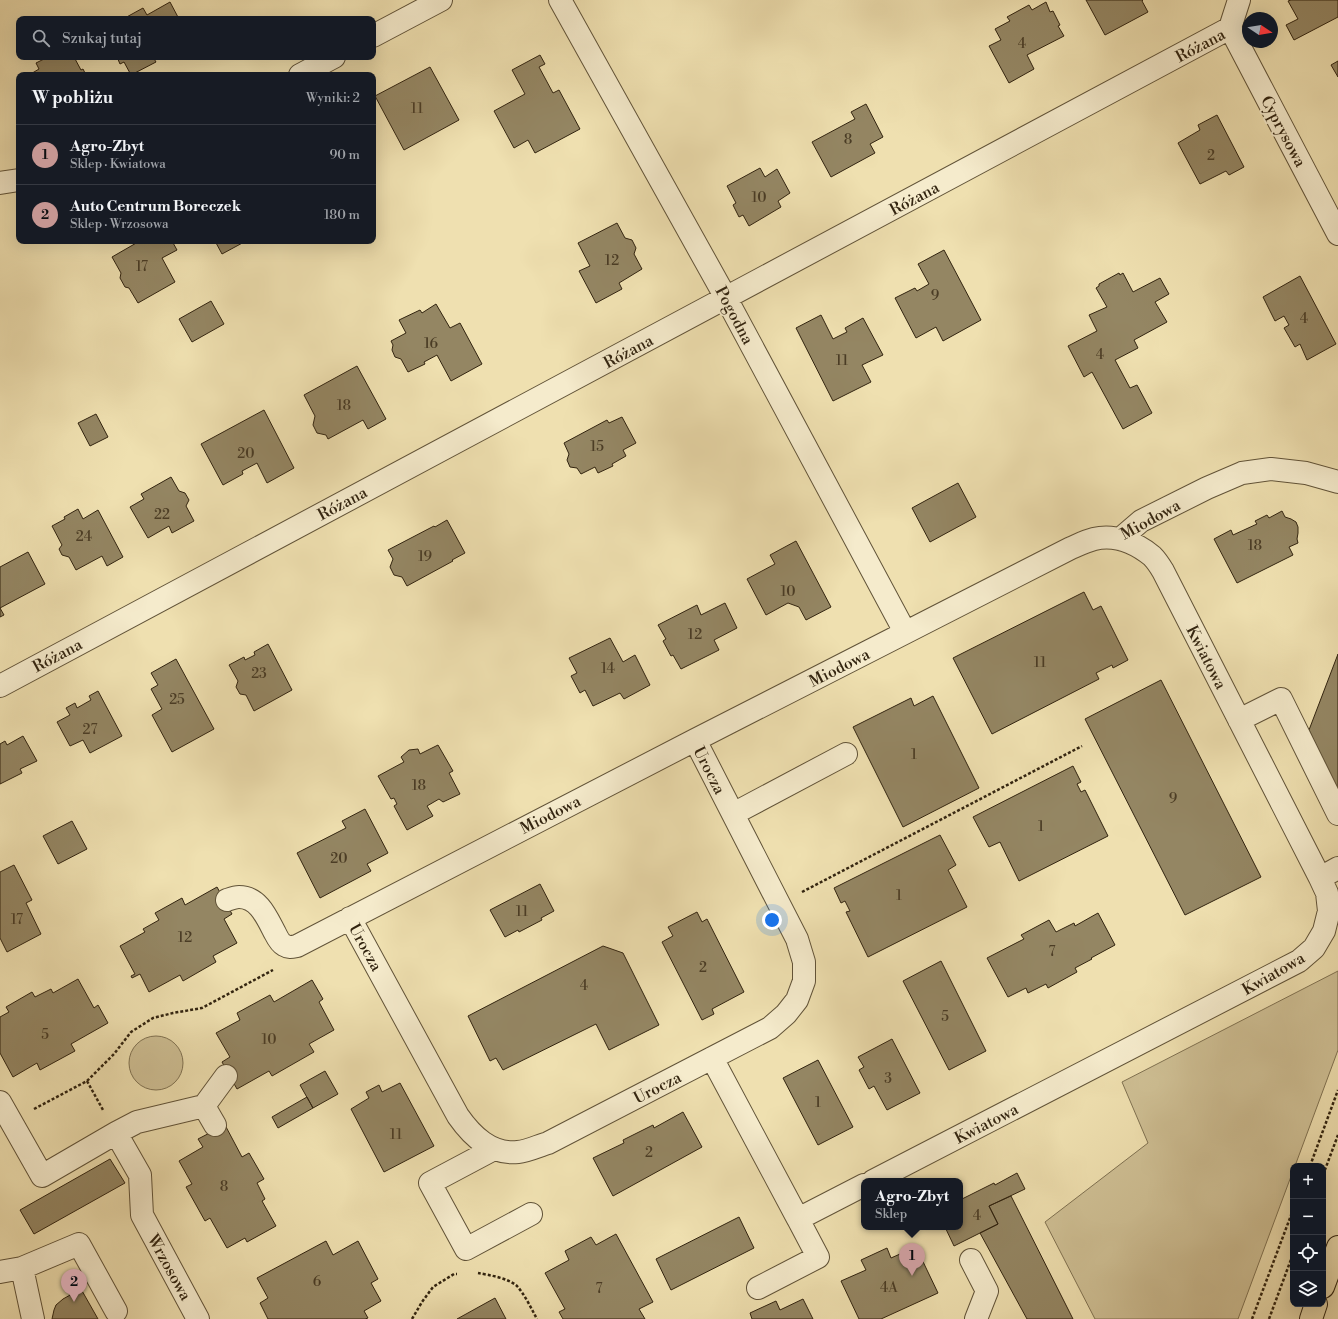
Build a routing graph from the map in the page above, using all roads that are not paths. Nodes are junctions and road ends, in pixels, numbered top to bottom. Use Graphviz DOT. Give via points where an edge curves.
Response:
graph roads {
  1 [pos="441,0"];
  2 [pos="560,0"];
  3 [pos="1239,0"];
  4 [pos="1230,28"];
  5 [pos="376,34"];
  6 [pos="328,60"];
  7 [pos="306,72"];
  8 [pos="16,180"];
  9 [pos="0,183"];
  10 [pos="1338,234"];
  11 [pos="726,298"];
  12 [pos="1338,482"];
  13 [pos="1120,539"];
  14 [pos="905,632"];
  15 [pos="0,686"];
  16 [pos="1239,720"];
  17 [pos="694,740"];
  18 [pos="846,754"];
  19 [pos="733,814"];
  20 [pos="1338,814"];
  21 [pos="1329,873"];
  22 [pos="227,900"];
  23 [pos="350,918"];
  24 [pos="712,1058"];
  25 [pos="226,1076"];
  26 [pos="0,1102"];
  27 [pos="204,1106"];
  28 [pos="215,1125"];
  29 [pos="116,1133"];
  30 [pos="494,1149"];
  31 [pos="879,1178"];
  32 [pos="861,1188"];
  33 [pos="531,1214"];
  34 [pos="798,1219"];
  35 [pos="1338,1247"];
  36 [pos="970,1260"];
  37 [pos="22,1268"];
  38 [pos="0,1272"];
  39 [pos="1326,1278"];
  40 [pos="758,1288"];
  41 [pos="1315,1307"];
  42 [pos="116,1311"];
  43 [pos="33,1319"];
  44 [pos="198,1319"];
  45 [pos="976,1319"];
  46 [pos="1311,1319"];
  1 -- 5 [label="street"];
  2 -- 11 [label="street, Pogodna"];
  3 -- 4 [label="street, Różana"];
  4 -- 10 [label="street, Cyprysowa"];
  4 -- 11 [label="street, Różana"];
  6 -- 7 [label="street"];
  8 -- 9 [label="street"];
  11 -- 14 [label="street, Pogodna"];
  11 -- 15 [label="street, Różana"];
  12 -- 13 [label="street, Miodowa" via="1306,473 1271,469 1242,473 1141,521"];
  13 -- 14 [label="street, Miodowa" via="1093,539 1071,548"];
  13 -- 16 [label="street, Kwiatowa" via="1138,546 1153,557 1163,571"];
  14 -- 17 [label="street, Miodowa"];
  16 -- 20 [label="street" via="1281,699"];
  16 -- 21 [label="street, Kwiatowa"];
  17 -- 19 [label="street, Urocza"];
  17 -- 23 [label="street, Miodowa"];
  18 -- 19 [label="street"];
  19 -- 24 [label="street, Urocza" via="797,939 804,962 804,982 797,1000 770,1028"];
  21 -- 31 [label="street, Kwiatowa" via="1329,911 1324,931 1314,948 1299,961"];
  22 -- 23 [label="street, Miodowa" via="238,896 249,898 267,916 283,945 290,947 297,946"];
  23 -- 30 [label="street, Urocza" via="458,1116 479,1141"];
  24 -- 30 [label="street, Urocza" via="548,1143 518,1152"];
  24 -- 34 [label="street"];
  25 -- 27 [label="street"];
  26 -- 29 [label="street" via="42,1176"];
  27 -- 28 [label="street"];
  27 -- 29 [label="street" via="137,1122"];
  29 -- 44 [label="street, Wrzosowa" via="140,1175 142,1215"];
  30 -- 33 [label="street" via="430,1183 466,1249"];
  32 -- 34 [label="street"];
  34 -- 40 [label="street" via="818,1257"];
  35 -- 39 [label="main road"];
  36 -- 45 [label="street" via="987,1291"];
  37 -- 38 [label="street"];
  37 -- 42 [label="street" via="79,1244"];
  37 -- 43 [label="street"];
  41 -- 46 [label="main road"];
}
